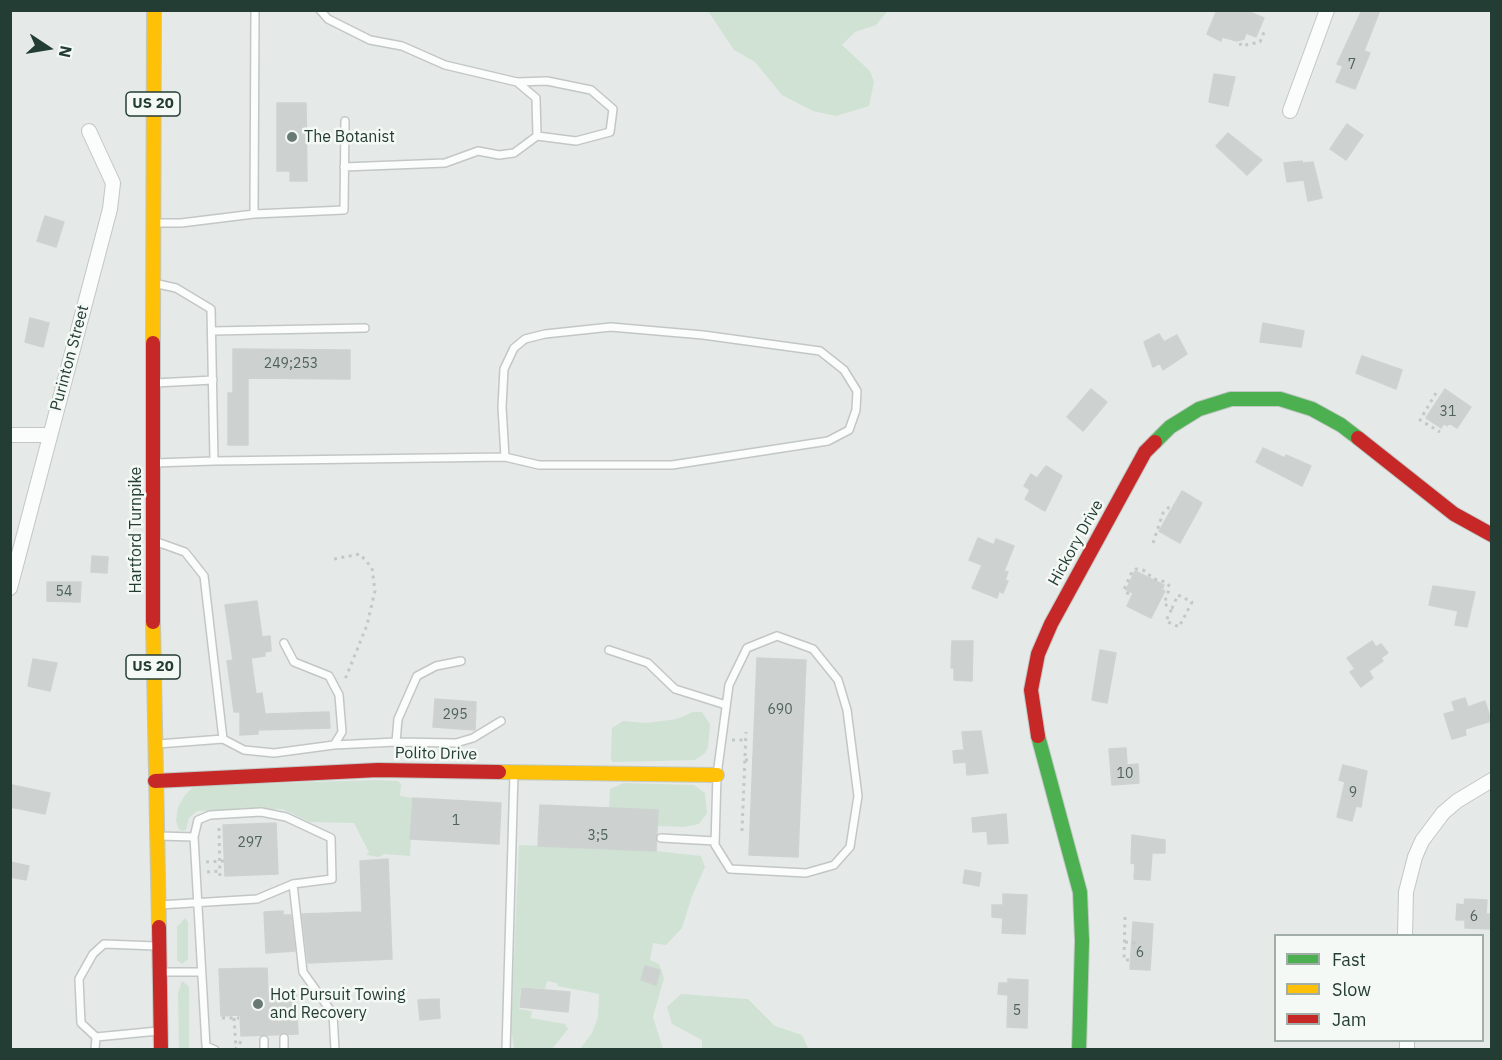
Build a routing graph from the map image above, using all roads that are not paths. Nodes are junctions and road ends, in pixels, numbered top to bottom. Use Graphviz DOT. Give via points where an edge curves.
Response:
graph roads {
  1 [pos="154,10"];
  2 [pos="255,10"];
  3 [pos="320,10"];
  4 [pos="1327,10"];
  5 [pos="517,82"];
  6 [pos="1290,111"];
  7 [pos="345,121"];
  8 [pos="89,131"];
  9 [pos="537,136"];
  10 [pos="344,167"];
  11 [pos="254,214"];
  12 [pos="154,222"];
  13 [pos="153,284"];
  14 [pos="365,328"];
  15 [pos="212,331"];
  16 [pos="213,381"];
  17 [pos="152,383"];
  18 [pos="10,435"];
  19 [pos="50,435"];
  20 [pos="505,457"];
  21 [pos="214,461"];
  22 [pos="152,463"];
  23 [pos="1491,535"];
  24 [pos="152,540"];
  25 [pos="10,588"];
  26 [pos="284,643"];
  27 [pos="609,650"];
  28 [pos="461,661"];
  29 [pos="726,705"];
  30 [pos="501,721"];
  31 [pos="223,739"];
  32 [pos="396,742"];
  33 [pos="155,745"];
  34 [pos="334,746"];
  35 [pos="514,772"];
  36 [pos="717,775"];
  37 [pos="1491,780"];
  38 [pos="155,781"];
  39 [pos="157,836"];
  40 [pos="194,837"];
  41 [pos="661,838"];
  42 [pos="715,841"];
  43 [pos="293,884"];
  44 [pos="197,903"];
  45 [pos="158,905"];
  46 [pos="1405,934"];
  47 [pos="159,946"];
  48 [pos="159,972"];
  49 [pos="201,972"];
  50 [pos="161,1031"];
  51 [pos="96,1037"];
  52 [pos="284,1038"];
  53 [pos="264,1040"];
  54 [pos="95,1050"];
  55 [pos="161,1050"];
  56 [pos="215,1050"];
  57 [pos="264,1050"];
  58 [pos="284,1050"];
  59 [pos="335,1050"];
  60 [pos="506,1050"];
  61 [pos="1079,1050"];
  1 -- 12 [label="street, Hartford Turnpike / US 20"];
  2 -- 11 [label="lane"];
  3 -- 5 [label="lane" via="328,19 369,40 402,46 444,65"];
  4 -- 6 [label="street"];
  5 -- 9 [label="lane" via="536,98"];
  5 -- 9 [label="lane" via="547,81 591,90 613,110 610,132 576,141"];
  7 -- 10 [label="lane"];
  8 -- 19 [label="street, Purinton Street" via="113,183 111,206"];
  9 -- 10 [label="lane" via="514,153 478,151 445,163"];
  10 -- 11 [label="lane" via="344,210"];
  11 -- 12 [label="lane" via="181,223"];
  12 -- 13 [label="street, Hartford Turnpike / US 20"];
  13 -- 15 [label="lane" via="176,288 211,309"];
  13 -- 17 [label="street, Hartford Turnpike / US 20"];
  14 -- 15 [label="lane"];
  15 -- 16 [label="lane"];
  16 -- 17 [label="lane"];
  16 -- 21 [label="lane"];
  17 -- 22 [label="street, Hartford Turnpike / US 20"];
  18 -- 19 [label="street"];
  19 -- 25 [label="street, Purinton Street"];
  20 -- 20 [label="lane" via="539,465 672,465 794,448 828,441 849,430 857,391 844,370 820,351 611,327 545,334 525,339 514,348 504,369"];
  20 -- 21 [label="lane"];
  21 -- 22 [label="lane"];
  22 -- 24 [label="street, Hartford Turnpike / US 20"];
  23 -- 61 [label="street, Hickory Drive" via="1454,514 1341,425 1312,409 1280,399 1247,397 1215,403 1170,427 1145,452 1052,621 1038,654 1031,690 1039,744 1080,892"];
  24 -- 31 [label="lane" via="185,552 204,576"];
  24 -- 33 [label="street, Hartford Turnpike / US 20"];
  26 -- 34 [label="lane" via="294,662 329,676 339,695 342,732"];
  27 -- 29 [label="lane" via="648,663 675,689"];
  28 -- 32 [label="lane" via="436,666 417,676 398,719"];
  29 -- 36 [label="lane"];
  29 -- 42 [label="lane" via="729,685 747,648 777,636 813,649 838,680 847,710 858,796 850,847 834,865 806,873 730,869"];
  30 -- 32 [label="lane" via="456,743"];
  31 -- 33 [label="lane"];
  31 -- 34 [label="lane" via="244,750 274,753"];
  32 -- 34 [label="lane"];
  33 -- 38 [label="street, Hartford Turnpike / US 20"];
  35 -- 36 [label="street, Polito Drive"];
  35 -- 38 [label="street, Polito Drive" via="378,770"];
  35 -- 60 [label="lane"];
  36 -- 42 [label="lane"];
  37 -- 46 [label="street" via="1456,801 1422,841 1409,874"];
  38 -- 39 [label="street, Hartford Turnpike / US 20"];
  39 -- 40 [label="lane"];
  39 -- 45 [label="street, Hartford Turnpike / US 20"];
  40 -- 43 [label="lane" via="198,820 210,815 261,812 295,820 331,838 332,879"];
  40 -- 44 [label="lane"];
  41 -- 42 [label="lane"];
  43 -- 44 [label="lane" via="257,899"];
  43 -- 59 [label="lane" via="303,972 333,1014"];
  44 -- 45 [label="lane"];
  44 -- 49 [label="lane"];
  45 -- 47 [label="street, Hartford Turnpike / US 20"];
  47 -- 48 [label="street, Hartford Turnpike / US 20"];
  47 -- 51 [label="lane" via="104,944 93,954 79,979 81,1023"];
  48 -- 49 [label="lane"];
  48 -- 50 [label="street, Hartford Turnpike / US 20"];
  49 -- 56 [label="lane" via="206,1046"];
  50 -- 51 [label="lane"];
  50 -- 55 [label="street, Hartford Turnpike / US 20"];
  51 -- 54 [label="lane"];
  52 -- 58 [label="lane"];
  53 -- 57 [label="lane"];
}
